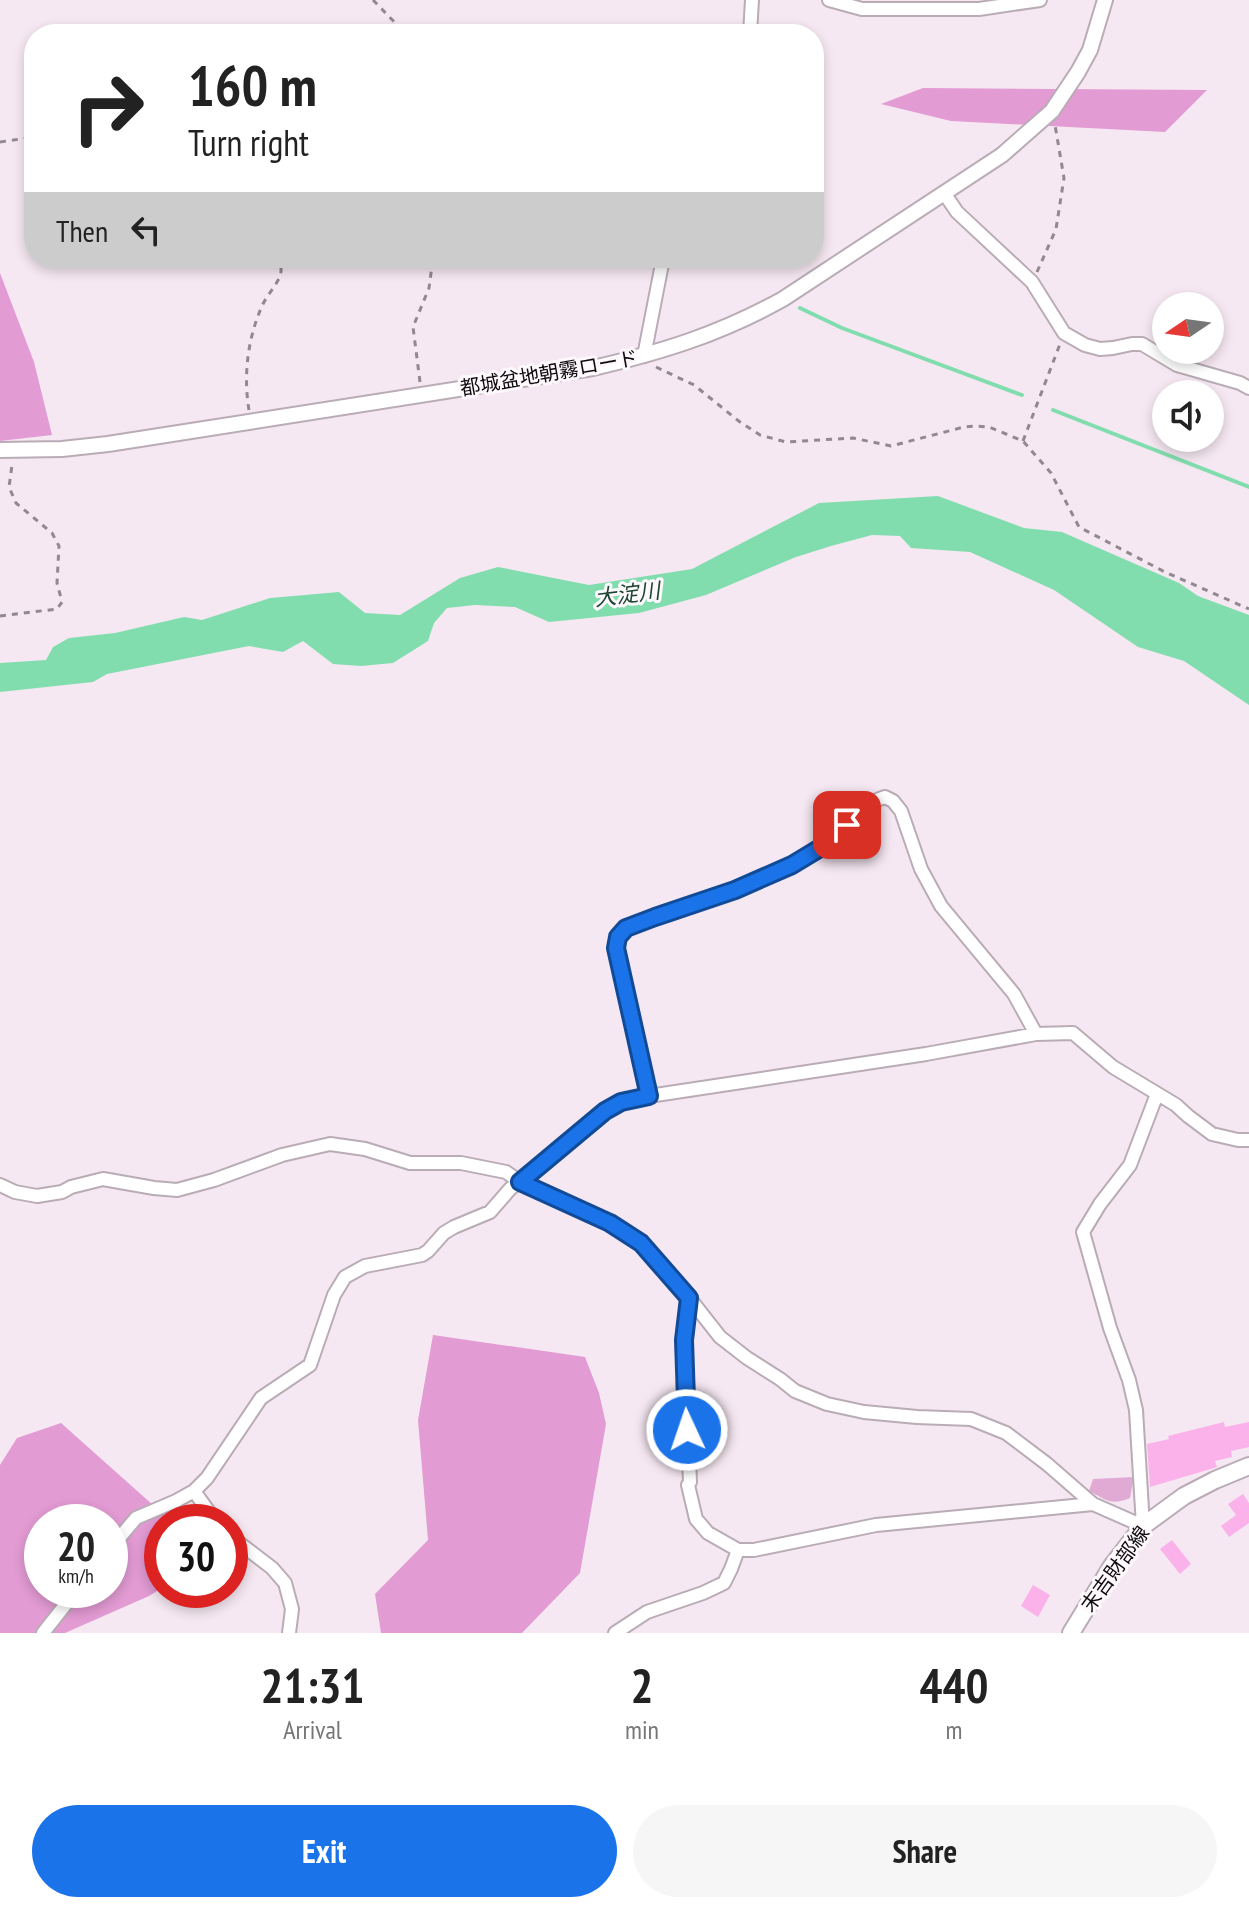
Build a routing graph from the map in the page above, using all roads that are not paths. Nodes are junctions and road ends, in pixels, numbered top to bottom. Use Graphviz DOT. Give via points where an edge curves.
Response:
graph roads {
  1 [pos="752,0"];
  2 [pos="1040,0"];
  3 [pos="1105,0"];
  4 [pos="832,1"];
  5 [pos="1007,3"];
  6 [pos="751,24"];
  7 [pos="944,193"];
  8 [pos="661,268"];
  9 [pos="644,356"];
  10 [pos="1249,388"];
  11 [pos="6,450"];
  12 [pos="1036,1034"];
  13 [pos="1157,1094"];
  14 [pos="649,1096"];
  15 [pos="1249,1140"];
  16 [pos="520,1182"];
  17 [pos="0,1185"];
  18 [pos="689,1298"];
  19 [pos="1249,1466"];
  20 [pos="194,1491"];
  21 [pos="203,1504"];
  22 [pos="1093,1504"];
  23 [pos="1143,1526"];
  24 [pos="128,1528"];
  25 [pos="248,1550"];
  26 [pos="738,1550"];
  27 [pos="63,1608"];
  28 [pos="43,1633"];
  29 [pos="289,1633"];
  30 [pos="615,1633"];
  31 [pos="1071,1633"];
  1 -- 6 [label="street"];
  2 -- 5 [label="street"];
  3 -- 7 [label="street, 都城盆地朝霧ロード" via="1090,50 1052,111 1002,155"];
  4 -- 5 [label="street" via="862,9 979,9"];
  7 -- 9 [label="street, 都城盆地朝霧ロード" via="753,316"];
  7 -- 10 [label="street" via="957,212 1032,282 1064,333 1100,349 1142,344 1177,365"];
  8 -- 9 [label="street"];
  9 -- 11 [label="street, 都城盆地朝霧ロード" via="108,444"];
  12 -- 13 [label="street" via="1073,1033 1113,1067"];
  12 -- 14 [label="street"];
  12 -- 14 [label="street" via="1014,994 941,906 921,869 901,811 885,797 874,800 825,845 792,865 626,928 618,937 616,948"];
  13 -- 15 [label="street" via="1212,1134"];
  13 -- 23 [label="street" via="1130,1165 1083,1232 1136,1410"];
  14 -- 16 [label="street" via="605,1111"];
  16 -- 17 [label="street" via="506,1172 461,1163 410,1163 330,1144 177,1190 103,1179 37,1196"];
  16 -- 18 [label="street" via="641,1243"];
  16 -- 20 [label="street" via="490,1212 444,1233 422,1255 365,1266 345,1277 310,1365 261,1398"];
  18 -- 22 [label="street" via="720,1337 795,1391 864,1412 971,1419 1006,1433"];
  18 -- 26 [label="street" via="684,1340 688,1485 696,1519 708,1533"];
  19 -- 23 [label="main road, 末吉財部線" via="1184,1496"];
  20 -- 21 [label="street"];
  20 -- 24 [label="street" via="136,1518"];
  22 -- 23 [label="street"];
  22 -- 26 [label="street" via="876,1525"];
  23 -- 31 [label="main road, 末吉財部線"];
  25 -- 29 [label="street" via="285,1583 292,1609"];
  26 -- 30 [label="street" via="724,1583 647,1612"];
  27 -- 28 [label="street"];
}
